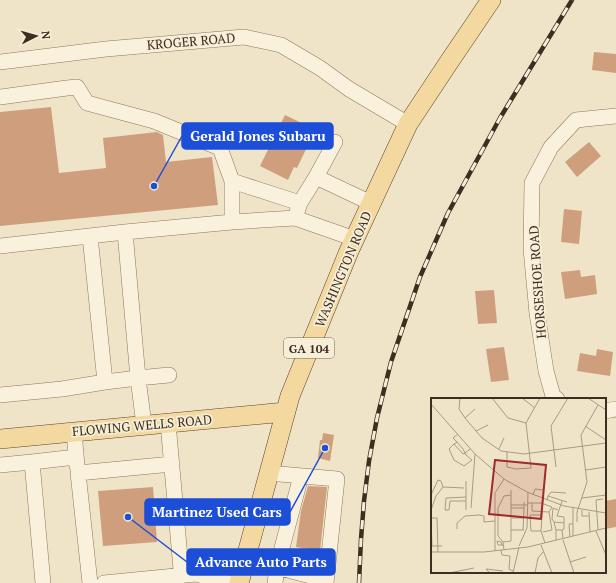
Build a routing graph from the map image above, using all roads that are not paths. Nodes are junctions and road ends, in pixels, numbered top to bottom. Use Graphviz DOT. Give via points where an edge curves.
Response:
graph roads {
  1 [pos="491,0"];
  2 [pos="0,62"];
  3 [pos="0,97"];
  4 [pos="616,116"];
  5 [pos="408,124"];
  6 [pos="335,142"];
  7 [pos="316,178"];
  8 [pos="232,181"];
  9 [pos="300,203"];
  10 [pos="371,203"];
  11 [pos="295,218"];
  12 [pos="232,222"];
  13 [pos="125,232"];
  14 [pos="90,236"];
  15 [pos="354,239"];
  16 [pos="0,246"];
  17 [pos="170,375"];
  18 [pos="138,378"];
  19 [pos="105,382"];
  20 [pos="0,395"];
  21 [pos="556,398"];
  22 [pos="616,409"];
  23 [pos="606,411"];
  24 [pos="285,412"];
  25 [pos="168,423"];
  26 [pos="144,425"];
  27 [pos="74,432"];
  28 [pos="0,439"];
  29 [pos="76,457"];
  30 [pos="32,462"];
  31 [pos="172,464"];
  32 [pos="0,465"];
  33 [pos="78,473"];
  34 [pos="268,473"];
  35 [pos="300,476"];
  36 [pos="245,559"];
  37 [pos="277,567"];
  38 [pos="177,580"];
  39 [pos="326,581"];
  40 [pos="43,583"];
  41 [pos="90,583"];
  42 [pos="104,583"];
  43 [pos="230,583"];
  44 [pos="239,583"];
  45 [pos="275,583"];
  1 -- 5 [label="main road, WASHINGTON ROAD / GA 104"];
  2 -- 5 [label="street, KROGER ROAD" via="106,49 244,37 281,45"];
  3 -- 8 [label="street" via="77,87 87,103 154,121 220,148"];
  4 -- 21 [label="street, HORSESHOE ROAD" via="576,120 551,146 532,183 532,249 537,313 546,371"];
  5 -- 10 [label="main road, WASHINGTON ROAD / GA 104"];
  6 -- 7 [label="street"];
  7 -- 9 [label="street"];
  7 -- 10 [label="street"];
  8 -- 9 [label="street"];
  8 -- 12 [label="street"];
  9 -- 11 [label="street"];
  10 -- 15 [label="main road, WASHINGTON ROAD / GA 104"];
  11 -- 12 [label="street"];
  11 -- 15 [label="street"];
  12 -- 13 [label="street"];
  13 -- 14 [label="street"];
  13 -- 18 [label="street"];
  14 -- 16 [label="street"];
  14 -- 19 [label="street"];
  15 -- 24 [label="main road, WASHINGTON ROAD / GA 104"];
  17 -- 18 [label="street"];
  18 -- 19 [label="street"];
  18 -- 26 [label="street"];
  19 -- 20 [label="street"];
  22 -- 23 [label="street"];
  24 -- 25 [label="main road, FLOWING WELLS ROAD"];
  24 -- 34 [label="main road, WASHINGTON ROAD / GA 104"];
  25 -- 26 [label="main road, FLOWING WELLS ROAD"];
  25 -- 31 [label="street"];
  26 -- 27 [label="main road, FLOWING WELLS ROAD"];
  27 -- 28 [label="main road, FLOWING WELLS ROAD"];
  27 -- 29 [label="street"];
  29 -- 30 [label="street"];
  29 -- 33 [label="street"];
  30 -- 32 [label="street"];
  30 -- 40 [label="street"];
  31 -- 33 [label="street"];
  31 -- 38 [label="street" via="181,569"];
  33 -- 41 [label="street"];
  34 -- 35 [label="street"];
  34 -- 36 [label="main road, WASHINGTON ROAD / GA 104"];
  35 -- 37 [label="street"];
  35 -- 39 [label="street" via="337,479"];
  36 -- 37 [label="street"];
  36 -- 44 [label="main road, WASHINGTON ROAD / GA 104"];
  37 -- 39 [label="street"];
  37 -- 45 [label="street"];
  38 -- 42 [label="street"];
  38 -- 43 [label="street" via="196,574"];
}
